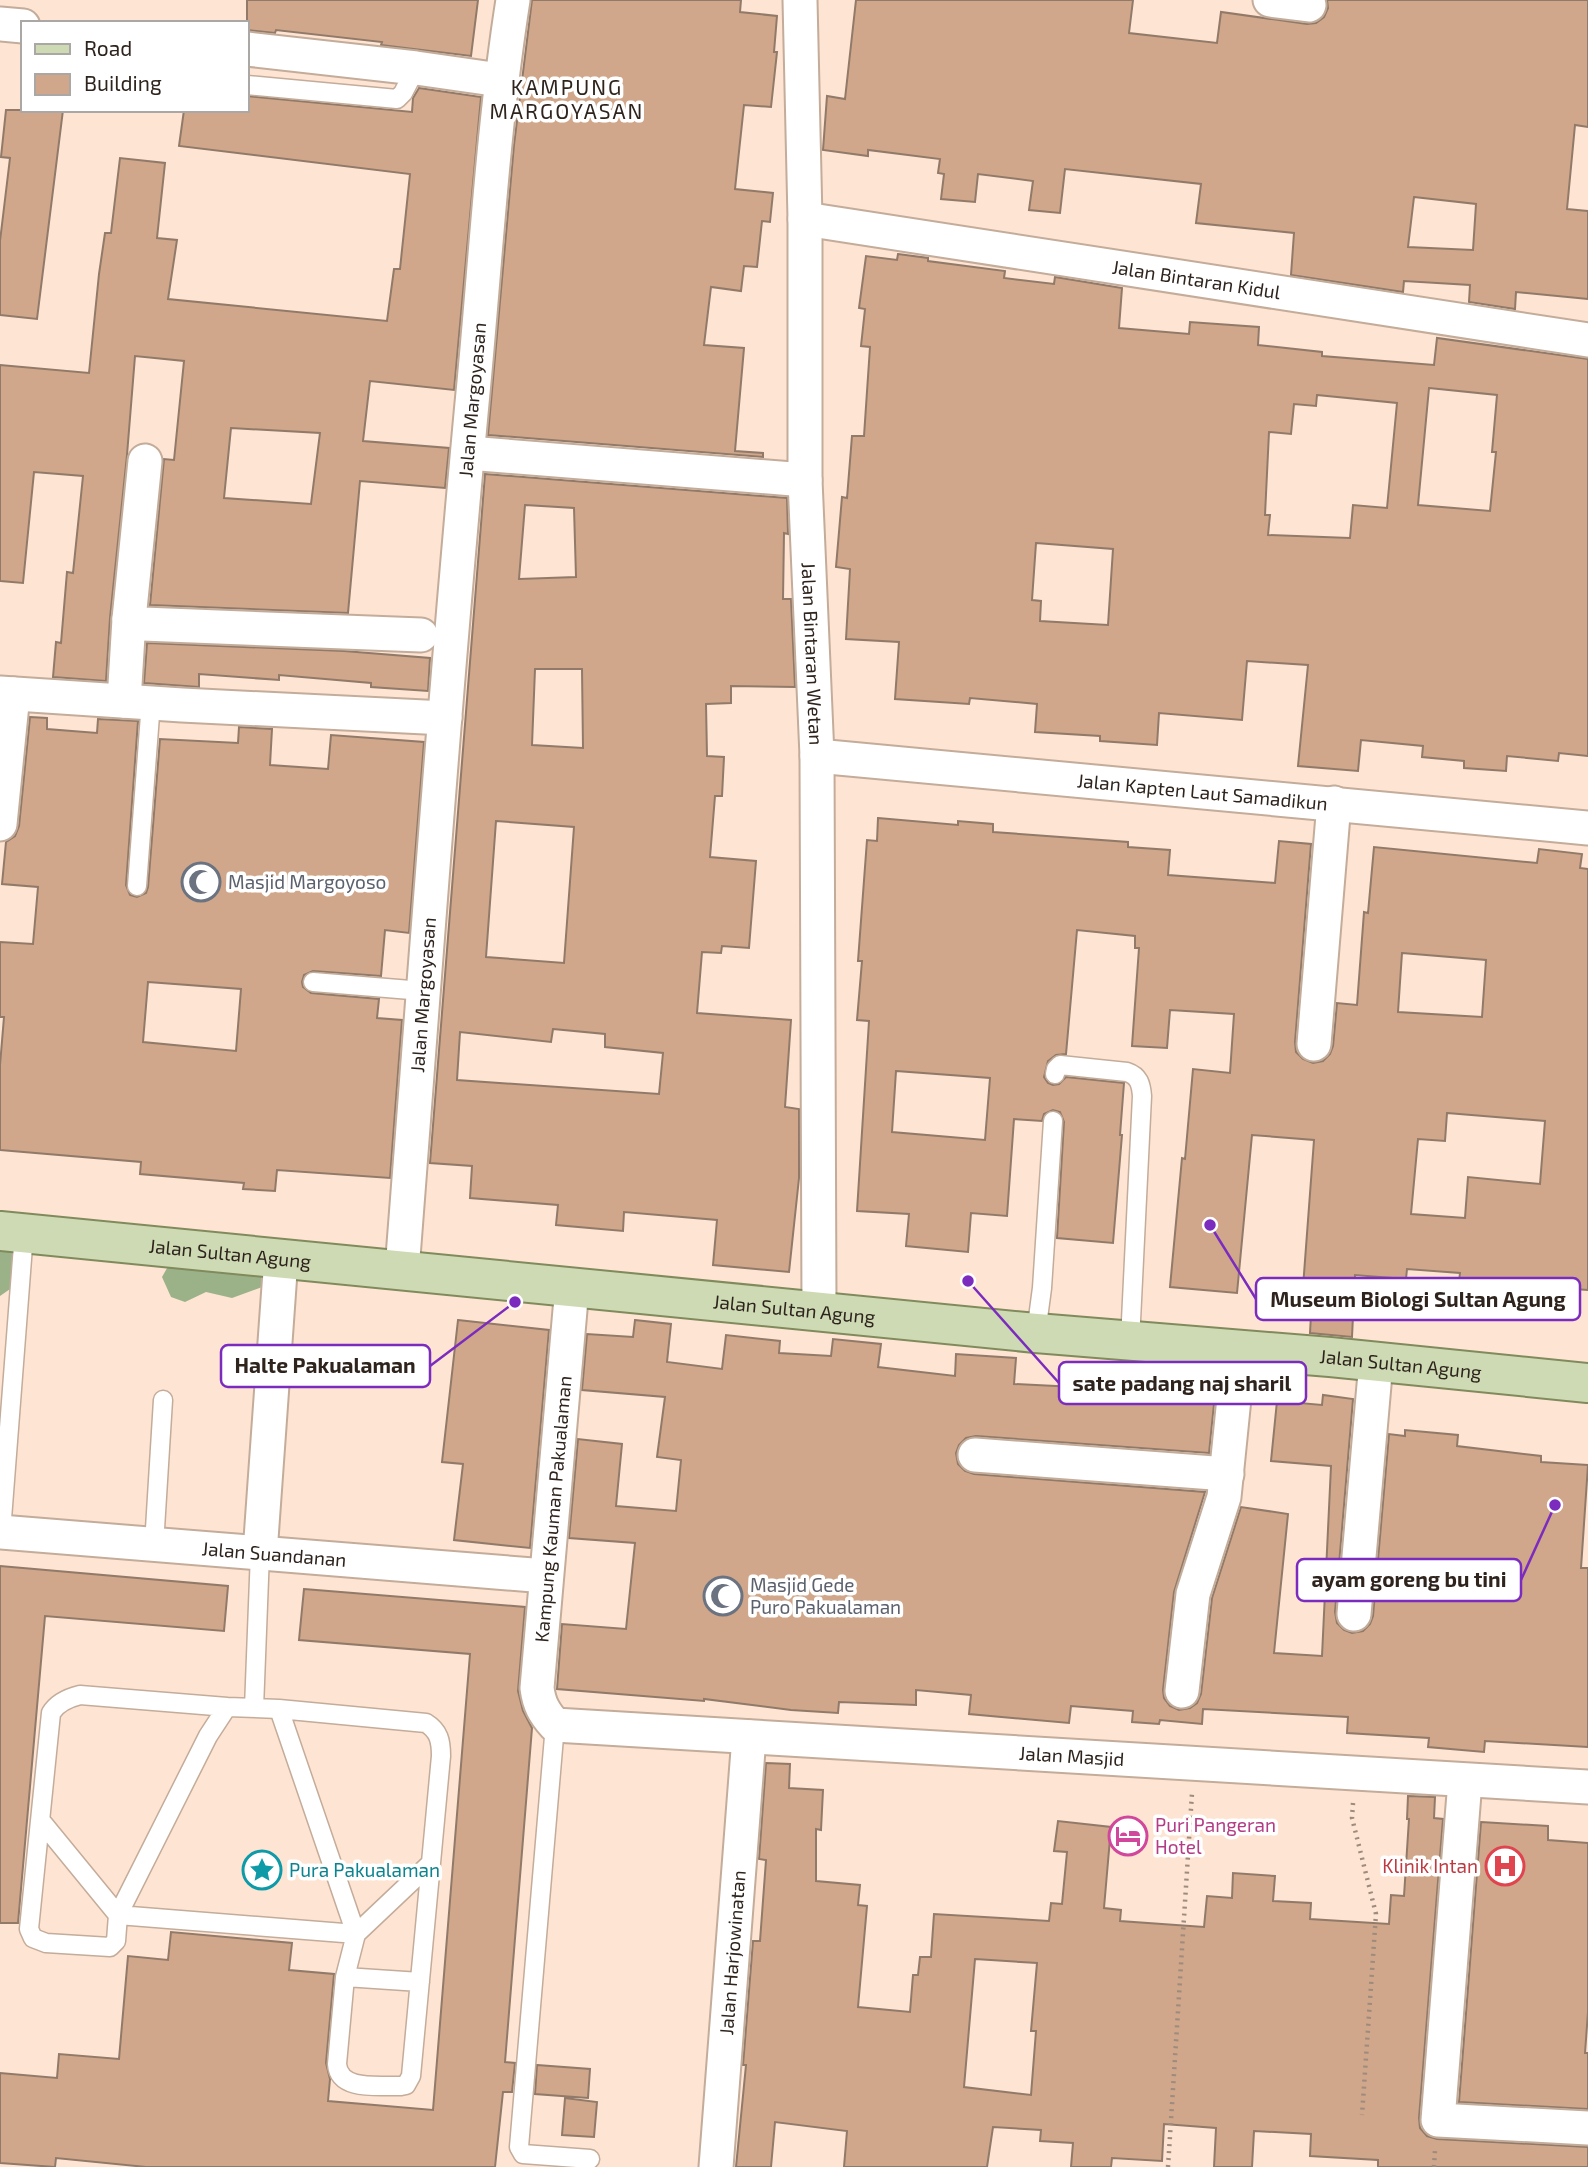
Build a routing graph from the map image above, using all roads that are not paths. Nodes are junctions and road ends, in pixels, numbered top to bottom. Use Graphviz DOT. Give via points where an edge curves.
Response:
graph roads {
  1 [pos="513,0"];
  2 [pos="800,0"];
  3 [pos="1270,0"];
  4 [pos="1309,5"];
  5 [pos="0,24"];
  6 [pos="21,26"];
  7 [pos="248,50"];
  8 [pos="416,68"];
  9 [pos="500,80"];
  10 [pos="248,85"];
  11 [pos="805,219"];
  12 [pos="1588,340"];
  13 [pos="468,453"];
  14 [pos="145,461"];
  15 [pos="806,480"];
  16 [pos="129,620"];
  17 [pos="421,635"];
  18 [pos="6,694"];
  19 [pos="137,702"];
  20 [pos="445,718"];
  21 [pos="817,756"];
  22 [pos="1334,803"];
  23 [pos="0,824"];
  24 [pos="1588,828"];
  25 [pos="137,886"];
  26 [pos="313,982"];
  27 [pos="424,991"];
  28 [pos="1314,1044"];
  29 [pos="1055,1074"];
  30 [pos="1052,1121"];
  31 [pos="12,1232"];
  32 [pos="281,1258"];
  33 [pos="402,1270"];
  34 [pos="572,1287"];
  35 [pos="819,1310"];
  36 [pos="1036,1333"];
  37 [pos="1130,1341"];
  38 [pos="1238,1349"];
  39 [pos="1376,1362"];
  40 [pos="1588,1383"];
  41 [pos="163,1400"];
  42 [pos="975,1455"];
  43 [pos="1227,1474"];
  44 [pos="1,1532"];
  45 [pos="154,1545"];
  46 [pos="260,1553"];
  47 [pos="547,1576"];
  48 [pos="1354,1614"];
  49 [pos="1182,1691"];
  50 [pos="228,1707"];
  51 [pos="254,1708"];
  52 [pos="279,1709"];
  53 [pos="555,1725"];
  54 [pos="749,1737"];
  55 [pos="1465,1781"];
  56 [pos="1588,1787"];
  57 [pos="41,1821"];
  58 [pos="430,1864"];
  59 [pos="118,1914"];
  60 [pos="356,1934"];
  61 [pos="345,1977"];
  62 [pos="421,1982"];
  63 [pos="1588,2128"];
  64 [pos="590,2159"];
  65 [pos="716,2167"];
  1 -- 9 [label="street, Jalan Margoyasan"];
  2 -- 11 [label="street, Jalan Bintaran Wetan"];
  3 -- 4 [label="street"];
  5 -- 6 [label="street"];
  7 -- 8 [label="street"];
  8 -- 9 [label="street"];
  8 -- 10 [label="lane" via="397,99"];
  9 -- 13 [label="street, Jalan Margoyasan"];
  11 -- 12 [label="street, Jalan Bintaran Kidul"];
  11 -- 15 [label="street, Jalan Bintaran Wetan"];
  13 -- 15 [label="street"];
  13 -- 20 [label="street, Jalan Margoyasan"];
  14 -- 16 [label="street"];
  15 -- 21 [label="street, Jalan Bintaran Wetan"];
  16 -- 17 [label="street"];
  16 -- 19 [label="street"];
  18 -- 19 [label="street"];
  18 -- 23 [label="street"];
  19 -- 20 [label="street"];
  19 -- 25 [label="lane"];
  20 -- 27 [label="street, Jalan Margoyasan"];
  21 -- 22 [label="street, Jalan Kapten Laut Samadikun"];
  21 -- 35 [label="street, Jalan Bintaran Wetan"];
  22 -- 24 [label="street, Jalan Kapten Laut Samadikun"];
  22 -- 28 [label="street"];
  26 -- 27 [label="lane"];
  27 -- 33 [label="street, Jalan Margoyasan"];
  29 -- 37 [label="lane" via="1060,1065 1100,1069 1135,1075 1140,1083"];
  30 -- 36 [label="lane"];
  31 -- 32 [label="main road, Jalan Sultan Agung"];
  31 -- 44 [label="lane"];
  32 -- 33 [label="main road, Jalan Sultan Agung"];
  32 -- 46 [label="street"];
  33 -- 34 [label="main road, Jalan Sultan Agung"];
  34 -- 35 [label="main road, Jalan Sultan Agung"];
  34 -- 47 [label="street, Kampung Kauman Pakualaman"];
  35 -- 36 [label="main road, Jalan Sultan Agung"];
  36 -- 37 [label="main road, Jalan Sultan Agung"];
  37 -- 38 [label="main road, Jalan Sultan Agung"];
  38 -- 39 [label="main road, Jalan Sultan Agung"];
  38 -- 43 [label="street"];
  39 -- 40 [label="main road, Jalan Sultan Agung"];
  39 -- 48 [label="street"];
  41 -- 45 [label="lane"];
  42 -- 43 [label="street"];
  43 -- 49 [label="street" via="1193,1594"];
  44 -- 45 [label="street, Jalan Suandanan"];
  45 -- 46 [label="street, Jalan Suandanan"];
  46 -- 47 [label="street, Jalan Suandanan"];
  46 -- 51 [label="lane"];
  47 -- 53 [label="street, Kampung Kauman Pakualaman" via="537,1688 538,1701"];
  50 -- 51 [label="lane"];
  50 -- 57 [label="lane" via="80,1695 61,1702 51,1713"];
  50 -- 59 [label="lane" via="208,1736"];
  51 -- 52 [label="lane"];
  52 -- 58 [label="lane" via="432,1726 441,1747"];
  52 -- 60 [label="lane"];
  53 -- 54 [label="street, Jalan Masjid"];
  53 -- 64 [label="lane" via="519,2147 523,2154"];
  54 -- 55 [label="street, Jalan Masjid"];
  54 -- 65 [label="street, Jalan Harjowinatan"];
  55 -- 56 [label="street, Jalan Masjid"];
  55 -- 63 [label="street" via="1438,2120"];
  57 -- 59 [label="lane"];
  57 -- 59 [label="lane" via="29,1929 33,1938 46,1944 110,1947 116,1941"];
  58 -- 60 [label="lane"];
  58 -- 62 [label="lane"];
  59 -- 60 [label="lane"];
  60 -- 61 [label="lane"];
  61 -- 62 [label="lane"];
  61 -- 62 [label="lane" via="337,2064 340,2076 349,2083 401,2086 408,2082"];
}
